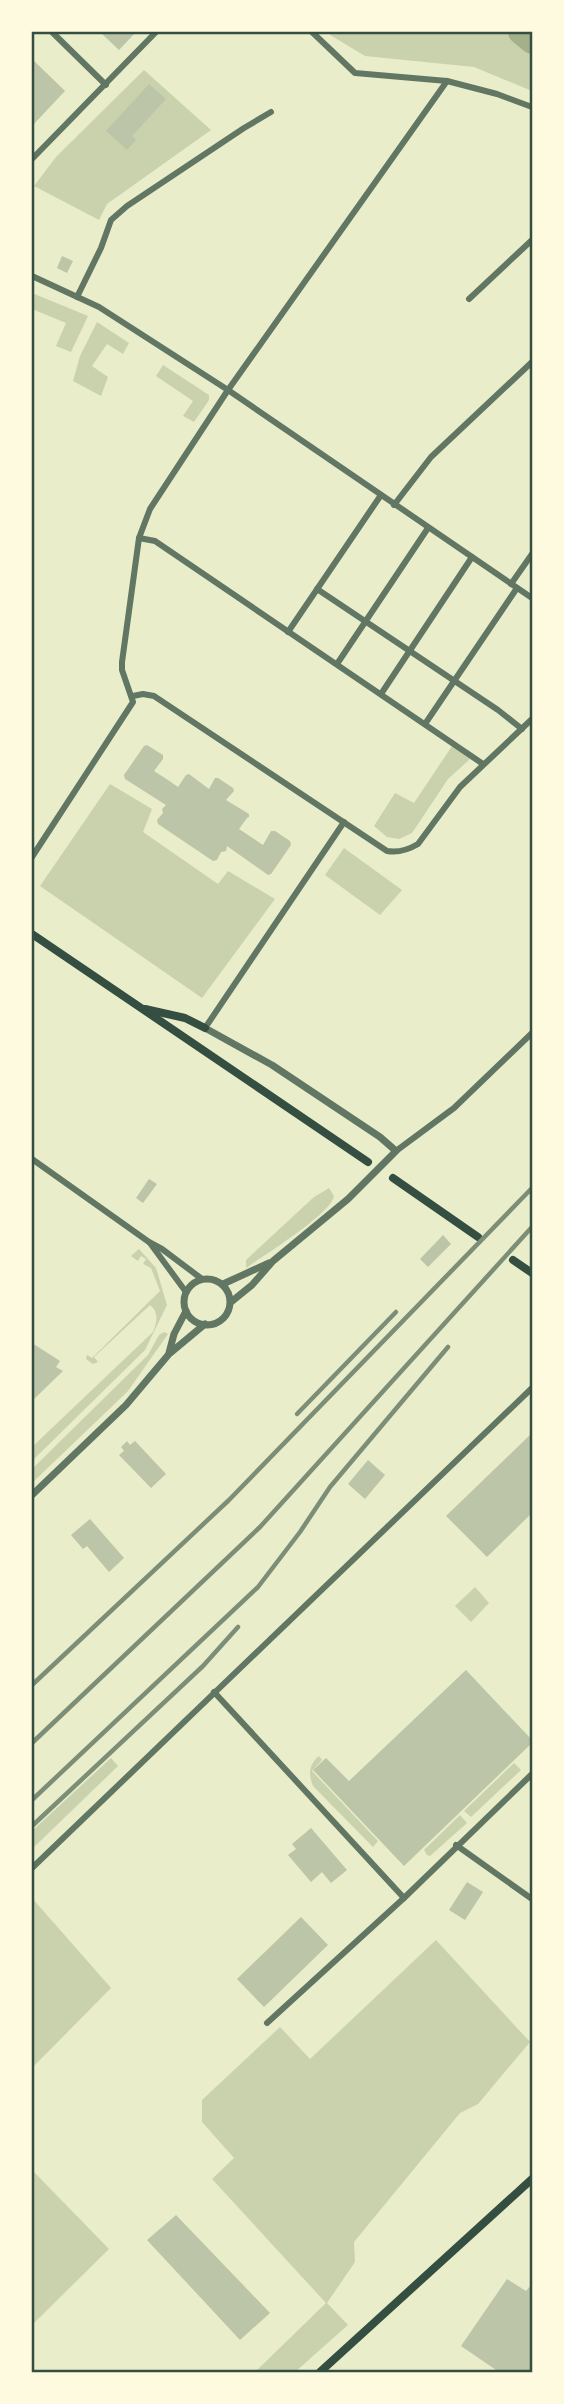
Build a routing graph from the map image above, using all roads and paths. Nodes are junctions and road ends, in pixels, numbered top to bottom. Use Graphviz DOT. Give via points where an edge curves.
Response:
graph roads {
  1 [pos="52,32"];
  2 [pos="156,32"];
  3 [pos="312,32"];
  4 [pos="447,81"];
  5 [pos="106,85"];
  6 [pos="533,107"];
  7 [pos="271,112"];
  8 [pos="32,159"];
  9 [pos="533,240"];
  10 [pos="32,276"];
  11 [pos="77,297"];
  12 [pos="469,299"];
  13 [pos="533,362"];
  14 [pos="228,390"];
  15 [pos="381,495"];
  16 [pos="394,505"];
  17 [pos="428,528"];
  18 [pos="139,538"];
  19 [pos="533,554"];
  20 [pos="472,557"];
  21 [pos="514,586"];
  22 [pos="317,589"];
  23 [pos="533,598"];
  24 [pos="366,621"];
  25 [pos="288,632"];
  26 [pos="409,651"];
  27 [pos="337,664"];
  28 [pos="454,681"];
  29 [pos="381,694"];
  30 [pos="133,696"];
  31 [pos="533,719"];
  32 [pos="425,724"];
  33 [pos="522,729"];
  34 [pos="483,764"];
  35 [pos="344,822"];
  36 [pos="32,857"];
  37 [pos="32,934"];
  38 [pos="138,1007"];
  39 [pos="205,1028"];
  40 [pos="533,1033"];
  41 [pos="396,1151"];
  42 [pos="32,1159"];
  43 [pos="368,1162"];
  44 [pos="393,1178"];
  45 [pos="478,1237"];
  46 [pos="149,1242"];
  47 [pos="513,1260"];
  48 [pos="273,1261"];
  49 [pos="533,1273"];
  50 [pos="202,1279"];
  51 [pos="223,1284"];
  52 [pos="186,1292"];
  53 [pos="231,1302"];
  54 [pos="186,1311"];
  55 [pos="205,1324"];
  56 [pos="169,1354"];
  57 [pos="533,1388"];
  58 [pos="39,1489"];
  59 [pos="32,1495"];
  60 [pos="32,1504"];
  61 [pos="215,1692"];
  62 [pos="533,1774"];
  63 [pos="456,1845"];
  64 [pos="32,1867"];
  65 [pos="404,1898"];
  66 [pos="533,1899"];
  67 [pos="267,2023"];
  68 [pos="533,2179"];
  69 [pos="320,2372"];
  1 -- 5 [label="street"];
  2 -- 5 [label="street"];
  3 -- 4 [label="street" via="355,73"];
  4 -- 6 [label="street"];
  4 -- 14 [label="street"];
  5 -- 8 [label="street"];
  7 -- 11 [label="street" via="111,220"];
  9 -- 12 [label="street"];
  10 -- 11 [label="street"];
  11 -- 14 [label="street"];
  13 -- 16 [label="street" via="431,457"];
  14 -- 15 [label="street"];
  14 -- 18 [label="street" via="150,509"];
  15 -- 16 [label="street"];
  15 -- 22 [label="street"];
  16 -- 17 [label="street"];
  17 -- 20 [label="street"];
  17 -- 24 [label="street"];
  18 -- 25 [label="street" via="155,541"];
  18 -- 30 [label="street" via="122,662"];
  19 -- 21 [label="street"];
  20 -- 21 [label="street"];
  20 -- 26 [label="street"];
  21 -- 23 [label="street"];
  21 -- 28 [label="street"];
  22 -- 24 [label="street"];
  22 -- 25 [label="street"];
  24 -- 26 [label="street"];
  24 -- 27 [label="street"];
  25 -- 27 [label="street"];
  26 -- 28 [label="street"];
  26 -- 29 [label="street"];
  27 -- 29 [label="street"];
  28 -- 32 [label="street"];
  28 -- 33 [label="street"];
  29 -- 32 [label="street"];
  30 -- 35 [label="street" via="154,696"];
  30 -- 36 [label="street" via="130,710"];
  31 -- 33 [label="street"];
  32 -- 34 [label="street"];
  33 -- 34 [label="street"];
  34 -- 35 [label="street" via="418,844 409,849 387,850"];
  35 -- 39 [label="street"];
  37 -- 38 [label="main road"];
  38 -- 39 [label="main road" via="185,1018"];
  38 -- 43 [label="main road"];
  39 -- 41 [label="street" via="272,1065"];
  40 -- 41 [label="street" via="454,1108"];
  41 -- 48 [label="street"];
  42 -- 46 [label="street"];
  44 -- 45 [label="main road"];
  46 -- 50 [label="street"];
  46 -- 52 [label="street"];
  47 -- 49 [label="main road"];
  48 -- 51 [label="street"];
  48 -- 53 [label="street"];
  50 -- 51 [label="street"];
  50 -- 52 [label="street"];
  51 -- 53 [label="street"];
  52 -- 54 [label="street"];
  53 -- 55 [label="street" via="220,1321"];
  54 -- 55 [label="street"];
  54 -- 56 [label="street"];
  55 -- 56 [label="street"];
  56 -- 58 [label="street" via="126,1405"];
  57 -- 61 [label="street"];
  58 -- 59 [label="street"];
  58 -- 60 [label="street"];
  61 -- 64 [label="street"];
  61 -- 65 [label="street"];
  62 -- 63 [label="street"];
  63 -- 65 [label="street"];
  63 -- 66 [label="street"];
  65 -- 67 [label="street"];
  68 -- 69 [label="main road"];
}
